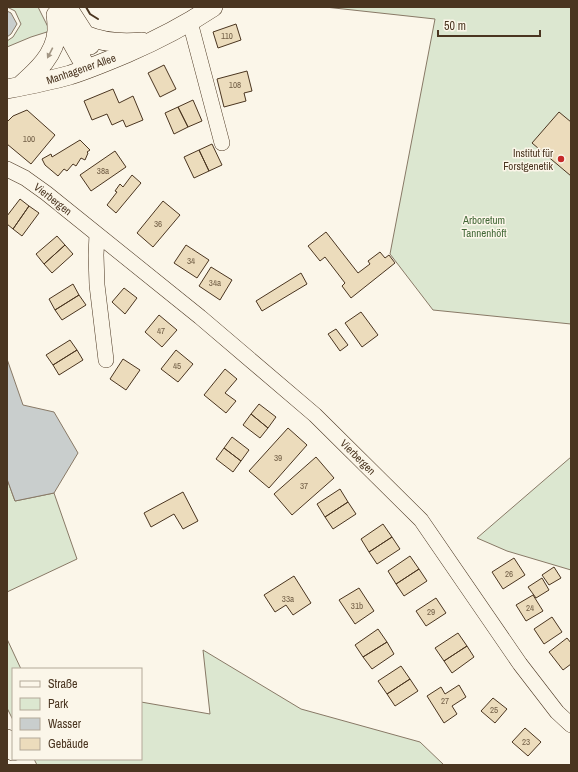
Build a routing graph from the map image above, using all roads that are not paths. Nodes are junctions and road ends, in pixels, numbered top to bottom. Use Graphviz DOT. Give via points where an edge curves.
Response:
graph roads {
  1 [pos="213,7"];
  2 [pos="58,10"];
  3 [pos="190,22"];
  4 [pos="85,35"];
  5 [pos="154,41"];
  6 [pos="94,67"];
  7 [pos="14,88"];
  8 [pos="222,143"];
  9 [pos="7,169"];
  10 [pos="97,234"];
  11 [pos="106,360"];
  12 [pos="571,725"];
  13 [pos="7,739"];
  14 [pos="12,749"];
  1 -- 3 [label="main road, Manhagener Allee"];
  2 -- 4 [label="main road"];
  2 -- 6 [label="main road" via="68,35"];
  2 -- 7 [label="main road, one-way" via="56,38 46,61"];
  3 -- 5 [label="main road, Manhagener Allee"];
  3 -- 8 [label="street"];
  4 -- 5 [label="main road" via="113,43"];
  4 -- 6 [label="main road"];
  5 -- 6 [label="main road, Manhagener Allee"];
  6 -- 7 [label="main road, Manhagener Allee"];
  9 -- 10 [label="street, Vierbergen" via="46,193"];
  10 -- 11 [label="street" via="97,285"];
  10 -- 12 [label="street, Vierbergen" via="315,415 421,520 520,664 557,712"];
  13 -- 14 [label="main road"];
}
